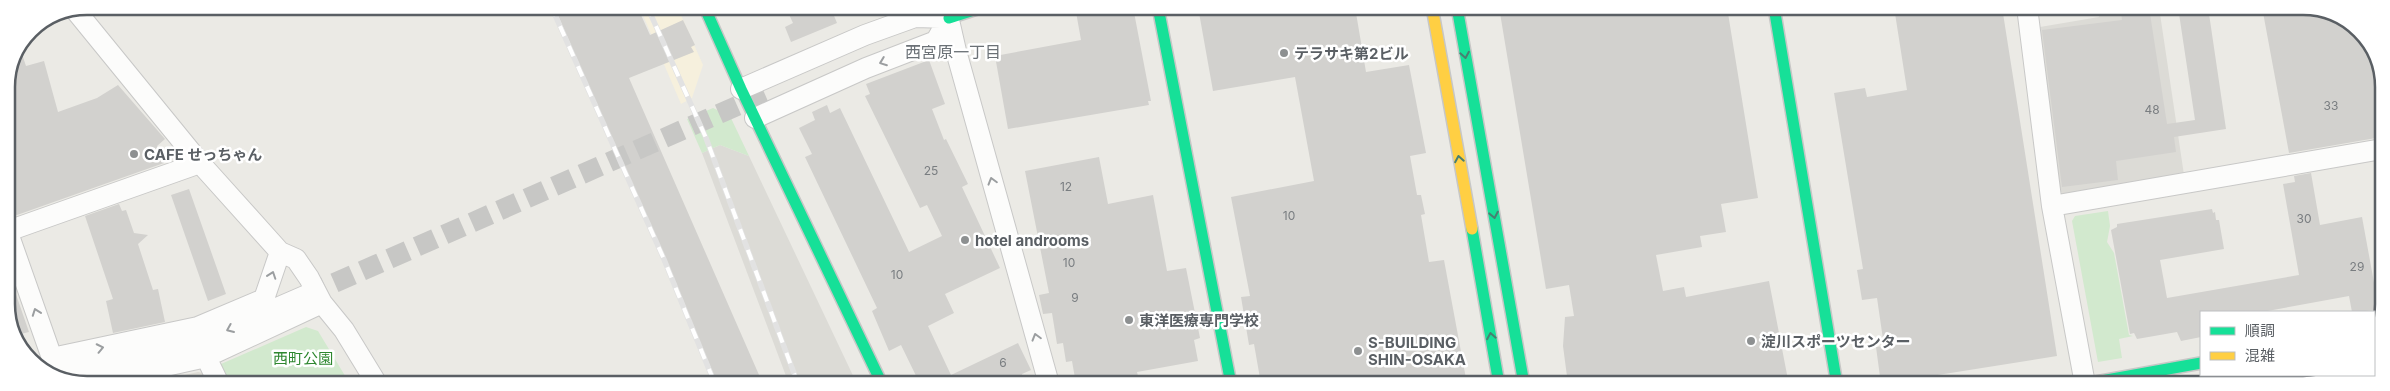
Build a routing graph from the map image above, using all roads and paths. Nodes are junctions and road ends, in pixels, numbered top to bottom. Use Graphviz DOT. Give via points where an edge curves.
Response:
graph roads {
  1 [pos="708,15"];
  2 [pos="928,15"];
  3 [pos="940,15"];
  4 [pos="946,15"];
  5 [pos="948,15"];
  6 [pos="1160,15"];
  7 [pos="1433,15"];
  8 [pos="1458,15"];
  9 [pos="1775,15"];
  10 [pos="2028,15"];
  11 [pos="80,16"];
  12 [pos="741,89"];
  13 [pos="771,91"];
  14 [pos="755,118"];
  15 [pos="2375,150"];
  16 [pos="200,163"];
  17 [pos="2052,206"];
  18 [pos="15,229"];
  19 [pos="280,252"];
  20 [pos="15,254"];
  21 [pos="314,299"];
  22 [pos="206,358"];
  23 [pos="2200,363"];
  24 [pos="50,366"];
  25 [pos="53,368"];
  26 [pos="53,368"];
  27 [pos="122,376"];
  28 [pos="215,376"];
  29 [pos="372,376"];
  30 [pos="878,376"];
  31 [pos="1047,376"];
  32 [pos="1230,376"];
  33 [pos="1498,376"];
  34 [pos="1523,376"];
  35 [pos="1836,376"];
  36 [pos="2082,376"];
  37 [pos="2128,376"];
  1 -- 12 [label="street"];
  2 -- 12 [label="street" via="865,35"];
  3 -- 13 [label="street"];
  4 -- 14 [label="street, one-way" via="936,41 866,68"];
  31 -- 5 [label="street, one-way"];
  6 -- 32 [label="street"];
  33 -- 7 [label="street, one-way"];
  8 -- 34 [label="street, one-way"];
  9 -- 35 [label="street"];
  10 -- 17 [label="street"];
  11 -- 16 [label="street"];
  12 -- 14 [label="street"];
  14 -- 30 [label="street"];
  15 -- 17 [label="street"];
  16 -- 18 [label="street"];
  16 -- 19 [label="street"];
  17 -- 36 [label="street"];
  19 -- 21 [label="street" via="296,259 309,278"];
  25 -- 19 [label="street, one-way" via="198,326 264,299"];
  24 -- 20 [label="street, one-way"];
  21 -- 22 [label="street"];
  21 -- 26 [label="street, one-way" via="201,341"];
  21 -- 29 [label="street" via="344,330"];
  22 -- 27 [label="street"];
  22 -- 28 [label="street"];
  23 -- 37 [label="street"];
}
